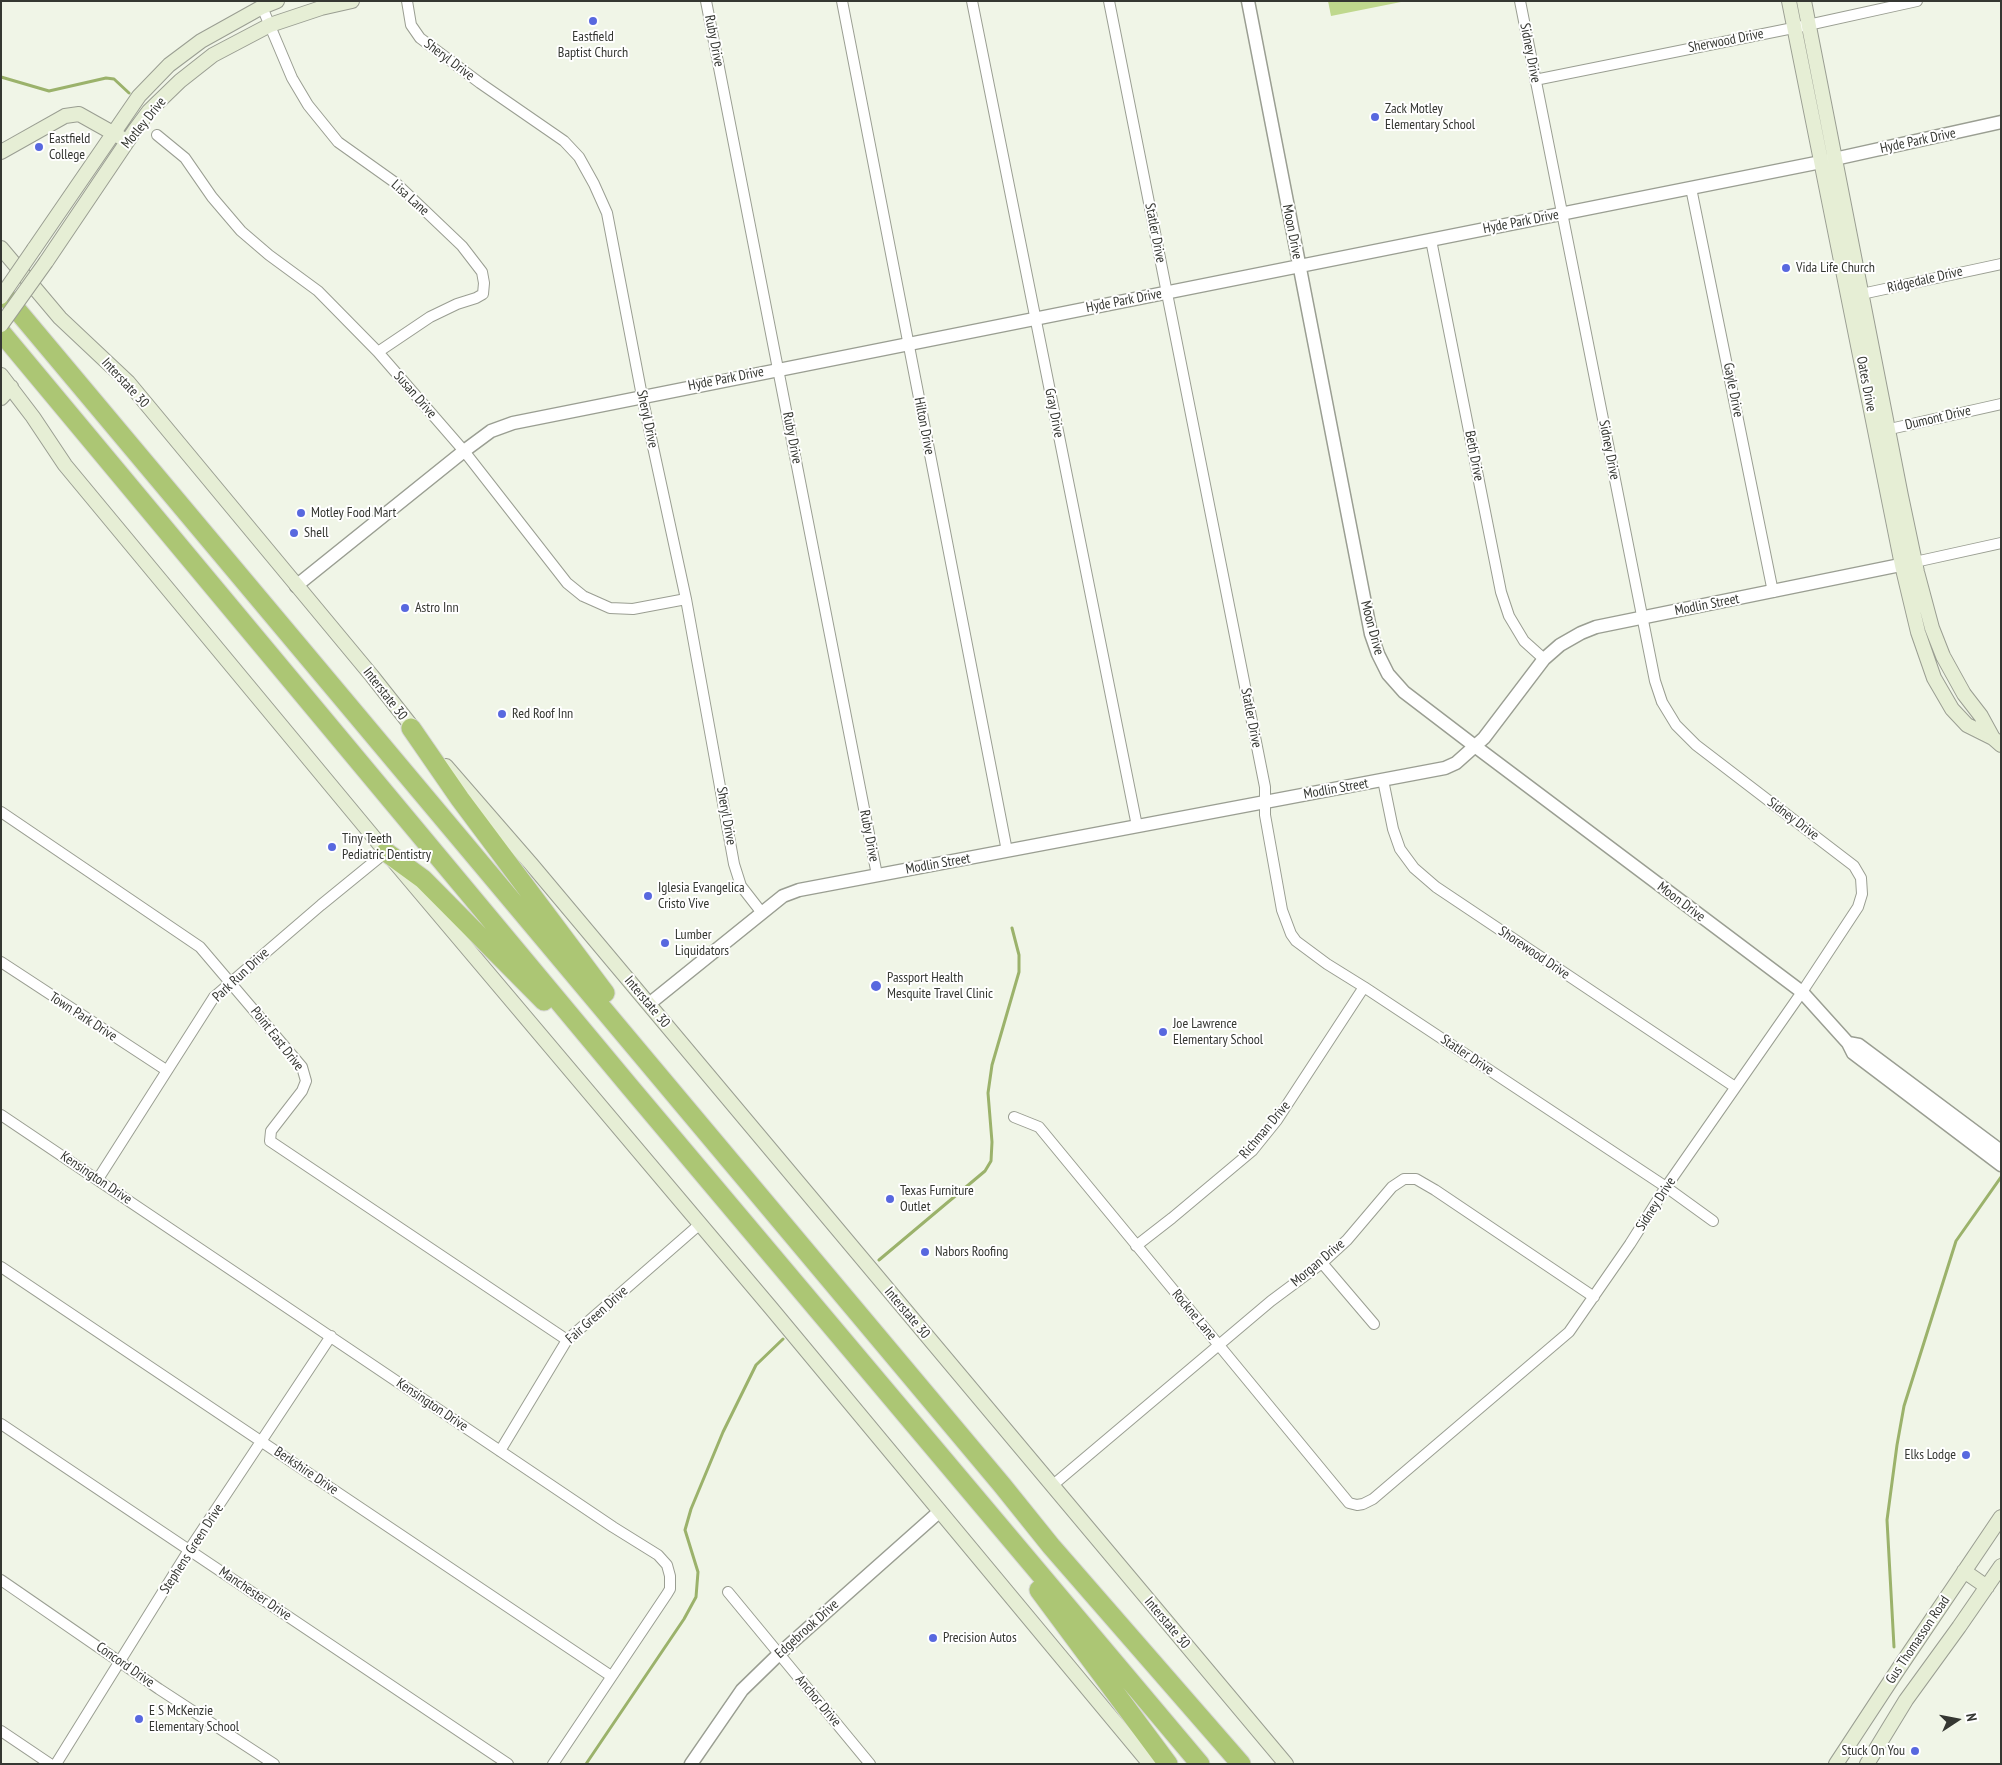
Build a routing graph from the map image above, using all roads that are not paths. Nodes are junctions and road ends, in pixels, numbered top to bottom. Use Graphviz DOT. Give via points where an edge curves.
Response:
graph roads {
  1 [pos="278,1"];
  2 [pos="352,1"];
  3 [pos="407,1"];
  4 [pos="706,1"];
  5 [pos="842,1"];
  6 [pos="972,1"];
  7 [pos="1109,1"];
  8 [pos="1248,1"];
  9 [pos="1520,1"];
  10 [pos="1789,1"];
  11 [pos="1804,1"];
  12 [pos="1917,1"];
  13 [pos="262,7"];
  14 [pos="270,25"];
  15 [pos="1801,26"];
  16 [pos="1535,80"];
  17 [pos="2001,122"];
  18 [pos="113,133"];
  19 [pos="157,135"];
  20 [pos="127,142"];
  21 [pos="1,152"];
  22 [pos="1835,159"];
  23 [pos="1821,162"];
  24 [pos="1692,188"];
  25 [pos="1562,214"];
  26 [pos="1431,240"];
  27 [pos="1,248"];
  28 [pos="2001,264"];
  29 [pos="1299,266"];
  30 [pos="1,291"];
  31 [pos="1167,292"];
  32 [pos="1855,296"];
  33 [pos="1,297"];
  34 [pos="1035,318"];
  35 [pos="1,325"];
  36 [pos="1,332"];
  37 [pos="907,343"];
  38 [pos="378,352"];
  39 [pos="778,369"];
  40 [pos="1,375"];
  41 [pos="11,387"];
  42 [pos="642,396"];
  43 [pos="1,398"];
  44 [pos="2001,404"];
  45 [pos="1882,431"];
  46 [pos="464,451"];
  47 [pos="2001,543"];
  48 [pos="1908,564"];
  49 [pos="296,586"];
  50 [pos="1773,592"];
  51 [pos="686,599"];
  52 [pos="1642,618"];
  53 [pos="1544,659"];
  54 [pos="411,728"];
  55 [pos="1997,741"];
  56 [pos="1476,747"];
  57 [pos="1383,780"];
  58 [pos="1265,801"];
  59 [pos="1,812"];
  60 [pos="1137,826"];
  61 [pos="1007,851"];
  62 [pos="386,852"];
  63 [pos="877,875"];
  64 [pos="762,913"];
  65 [pos="1,962"];
  66 [pos="231,982"];
  67 [pos="1364,987"];
  68 [pos="1802,992"];
  69 [pos="649,1004"];
  70 [pos="166,1070"];
  71 [pos="630,1087"];
  72 [pos="1735,1087"];
  73 [pos="673,1093"];
  74 [pos="1,1115"];
  75 [pos="1014,1117"];
  76 [pos="2000,1160"];
  77 [pos="98,1179"];
  78 [pos="1666,1187"];
  79 [pos="1713,1221"];
  80 [pos="700,1224"];
  81 [pos="1136,1246"];
  82 [pos="1322,1262"];
  83 [pos="1,1267"];
  84 [pos="1594,1297"];
  85 [pos="1374,1324"];
  86 [pos="332,1336"];
  87 [pos="567,1340"];
  88 [pos="1220,1345"];
  89 [pos="1,1424"];
  90 [pos="263,1442"];
  91 [pos="500,1451"];
  92 [pos="1053,1485"];
  93 [pos="972,1493"];
  94 [pos="1373,1499"];
  95 [pos="940,1511"];
  96 [pos="2001,1517"];
  97 [pos="189,1550"];
  98 [pos="2001,1566"];
  99 [pos="1964,1571"];
  100 [pos="1,1580"];
  101 [pos="1987,1587"];
  102 [pos="728,1592"];
  103 [pos="779,1654"];
  104 [pos="121,1661"];
  105 [pos="611,1676"];
  106 [pos="1,1732"];
  107 [pos="50,1764"];
  108 [pos="56,1764"];
  109 [pos="274,1764"];
  110 [pos="508,1764"];
  111 [pos="553,1764"];
  112 [pos="691,1764"];
  113 [pos="870,1764"];
  114 [pos="1150,1764"];
  115 [pos="1168,1764"];
  116 [pos="1200,1764"];
  117 [pos="1242,1764"];
  118 [pos="1286,1764"];
  119 [pos="1836,1764"];
  120 [pos="1867,1764"];
  1 -- 13 [label="main road, Motley Drive"];
  2 -- 14 [label="main road, Motley Drive"];
  3 -- 42 [label="street, Sheryl Drive" via="411,25 420,38 564,142 579,157 607,213"];
  4 -- 39 [label="street, Ruby Drive"];
  5 -- 37 [label="street, Hilton Drive"];
  6 -- 34 [label="street, Gray Drive"];
  7 -- 31 [label="street, Statler Drive"];
  8 -- 29 [label="street, Moon Drive"];
  9 -- 16 [label="street, Sidney Drive"];
  10 -- 15 [label="main road, Oates Drive"];
  11 -- 15 [label="main road, Oates Drive"];
  12 -- 15 [label="street, Sherwood Drive"];
  13 -- 14 [label="street, Lisa Lane"];
  13 -- 18 [label="main road, Motley Drive" via="201,41 169,65 139,96"];
  14 -- 20 [label="main road, Motley Drive" via="213,55 180,81 150,111"];
  14 -- 38 [label="street, Lisa Lane" via="292,78 308,105 338,142 397,184 462,246 482,272 483,294 430,317"];
  15 -- 16 [label="street, Sherwood Drive"];
  15 -- 22 [label="main road, Oates Drive"];
  15 -- 23 [label="main road, Oates Drive"];
  16 -- 25 [label="street, Sidney Drive"];
  17 -- 22 [label="street, Hyde Park Drive"];
  18 -- 20 [label="main road"];
  18 -- 21 [label="main road" via="79,114 66,116"];
  18 -- 33 [label="main road, Motley Drive, bridge"];
  19 -- 38 [label="street, Susan Drive" via="185,158 241,231 318,291"];
  20 -- 35 [label="main road, Motley Drive, bridge"];
  22 -- 23 [label="street, Hyde Park Drive"];
  22 -- 32 [label="main road, Oates Drive"];
  23 -- 24 [label="street, Hyde Park Drive"];
  23 -- 32 [label="main road, Oates Drive"];
  24 -- 25 [label="street, Hyde Park Drive"];
  24 -- 50 [label="street, Gayle Drive"];
  25 -- 26 [label="street, Hyde Park Drive"];
  25 -- 52 [label="street, Sidney Drive"];
  26 -- 29 [label="street, Hyde Park Drive"];
  26 -- 53 [label="street, Beth Drive" via="1501,592 1509,616 1524,641"];
  27 -- 49 [label="main road, Interstate 30" via="60,318 128,382"];
  28 -- 32 [label="street, Ridgedale Drive"];
  29 -- 31 [label="street, Hyde Park Drive"];
  29 -- 56 [label="street, Moon Drive" via="1371,634 1378,654 1388,674 1404,692"];
  30 -- 73 [label="highway"];
  31 -- 34 [label="street, Hyde Park Drive"];
  31 -- 58 [label="street, Statler Drive" via="1265,787"];
  32 -- 45 [label="main road, Oates Drive"];
  34 -- 37 [label="street, Hyde Park Drive"];
  34 -- 60 [label="street, Gray Drive"];
  36 -- 71 [label="highway"];
  37 -- 39 [label="street, Hyde Park Drive"];
  37 -- 61 [label="street, Hilton Drive"];
  38 -- 46 [label="street, Susan Drive"];
  39 -- 42 [label="street, Hyde Park Drive"];
  39 -- 63 [label="street, Ruby Drive"];
  40 -- 41 [label="main road"];
  41 -- 43 [label="main road"];
  41 -- 62 [label="main road" via="65,465"];
  42 -- 46 [label="street, Hyde Park Drive" via="513,423 491,431"];
  42 -- 51 [label="street, Sheryl Drive"];
  44 -- 45 [label="street, Dumont Drive"];
  45 -- 48 [label="main road, Oates Drive"];
  46 -- 49 [label="street, Hyde Park Drive"];
  46 -- 51 [label="street, Susan Drive" via="567,583 583,596 603,606 632,609"];
  47 -- 48 [label="street, Modlin Street"];
  48 -- 50 [label="street, Modlin Street"];
  48 -- 55 [label="main road, Oates Drive" via="1944,656 1964,694"];
  49 -- 54 [label="main road, Interstate 30"];
  50 -- 52 [label="street, Modlin Street"];
  51 -- 64 [label="street, Sheryl Drive" via="734,864 741,886"];
  52 -- 53 [label="street, Modlin Street" via="1581,633"];
  52 -- 68 [label="street, Sidney Drive" via="1655,681 1662,702 1676,725 1696,746 1854,866 1861,878 1862,894 1858,906"];
  53 -- 56 [label="street, Modlin Street"];
  54 -- 69 [label="main road, Interstate 30"];
  54 -- 73 [label="highway" via="498,851 617,1009"];
  56 -- 57 [label="street, Modlin Street" via="1445,768"];
  56 -- 68 [label="street, Moon Drive"];
  57 -- 58 [label="street, Modlin Street"];
  57 -- 72 [label="street, Shorewood Drive" via="1400,849 1414,868 1436,887"];
  58 -- 60 [label="street, Modlin Street"];
  58 -- 67 [label="street, Statler Drive" via="1282,910 1290,934 1306,950"];
  59 -- 66 [label="street, Point East Drive" via="200,947"];
  60 -- 61 [label="street, Modlin Street"];
  61 -- 63 [label="street, Modlin Street"];
  62 -- 66 [label="street, Park Run Drive"];
  62 -- 71 [label="highway" via="423,879"];
  62 -- 80 [label="main road"];
  63 -- 64 [label="street, Modlin Street" via="799,890 783,896"];
  64 -- 69 [label="street, Modlin Street"];
  65 -- 70 [label="street, Town Park Drive"];
  66 -- 70 [label="street, Park Run Drive" via="214,997"];
  66 -- 87 [label="street, Point East Drive" via="302,1068 306,1081 271,1131 270,1141"];
  67 -- 78 [label="street, Statler Drive"];
  67 -- 81 [label="street, Richman Drive" via="1278,1120 1252,1151"];
  68 -- 72 [label="street, Sidney Drive"];
  68 -- 76 [label="street, Moon Drive" via="1848,1043 1859,1045"];
  69 -- 92 [label="main road, Interstate 30"];
  70 -- 77 [label="street, Park Run Drive"];
  71 -- 93 [label="highway"];
  72 -- 78 [label="street, Sidney Drive"];
  73 -- 117 [label="highway" via="1051,1546"];
  74 -- 77 [label="street, Kensington Drive"];
  75 -- 81 [label="street, Rockne Lane" via="1038,1127"];
  77 -- 86 [label="street, Kensington Drive"];
  78 -- 79 [label="street, Statler Drive"];
  78 -- 84 [label="street, Sidney Drive"];
  80 -- 87 [label="street, Fair Green Drive"];
  80 -- 95 [label="main road"];
  81 -- 88 [label="street, Rockne Lane"];
  82 -- 84 [label="street, Morgan Drive" via="1347,1240 1392,1187 1404,1179 1416,1178"];
  82 -- 85 [label="street"];
  82 -- 88 [label="street, Morgan Drive" via="1270,1301"];
  83 -- 90 [label="street, Berkshire Drive"];
  84 -- 94 [label="street, Sidney Drive" via="1569,1332"];
  86 -- 90 [label="street, Stephens Green Drive"];
  86 -- 91 [label="street, Kensington Drive"];
  87 -- 91 [label="street, Fair Green Drive"];
  88 -- 92 [label="street, Morgan Drive"];
  88 -- 94 [label="street, Rockne Lane" via="1350,1504 1357,1506"];
  89 -- 97 [label="street, Manchester Drive"];
  90 -- 97 [label="street, Stephens Green Drive"];
  90 -- 105 [label="street, Berkshire Drive"];
  91 -- 105 [label="street, Kensington Drive" via="658,1555 667,1565 670,1589"];
  92 -- 118 [label="main road, Interstate 30"];
  93 -- 115 [label="highway" via="1038,1590"];
  93 -- 116 [label="highway"];
  95 -- 103 [label="street, Edgebrook Drive"];
  95 -- 114 [label="main road"];
  96 -- 99 [label="main road, Gus Thomasson Road"];
  97 -- 104 [label="street, Stephens Green Drive"];
  97 -- 110 [label="street, Manchester Drive"];
  98 -- 101 [label="main road, Gus Thomasson Road"];
  99 -- 101 [label="main road"];
  99 -- 119 [label="main road, Gus Thomasson Road"];
  100 -- 104 [label="street, Concord Drive"];
  101 -- 120 [label="main road, Gus Thomasson Road" via="1906,1700"];
  102 -- 103 [label="street, Anchor Drive"];
  103 -- 112 [label="street, Edgebrook Drive" via="742,1690"];
  103 -- 113 [label="street, Anchor Drive"];
  104 -- 108 [label="street, Stephens Green Drive"];
  104 -- 109 [label="street, Concord Drive"];
  105 -- 111 [label="street, Kensington Drive"];
  106 -- 107 [label="street"];
}
